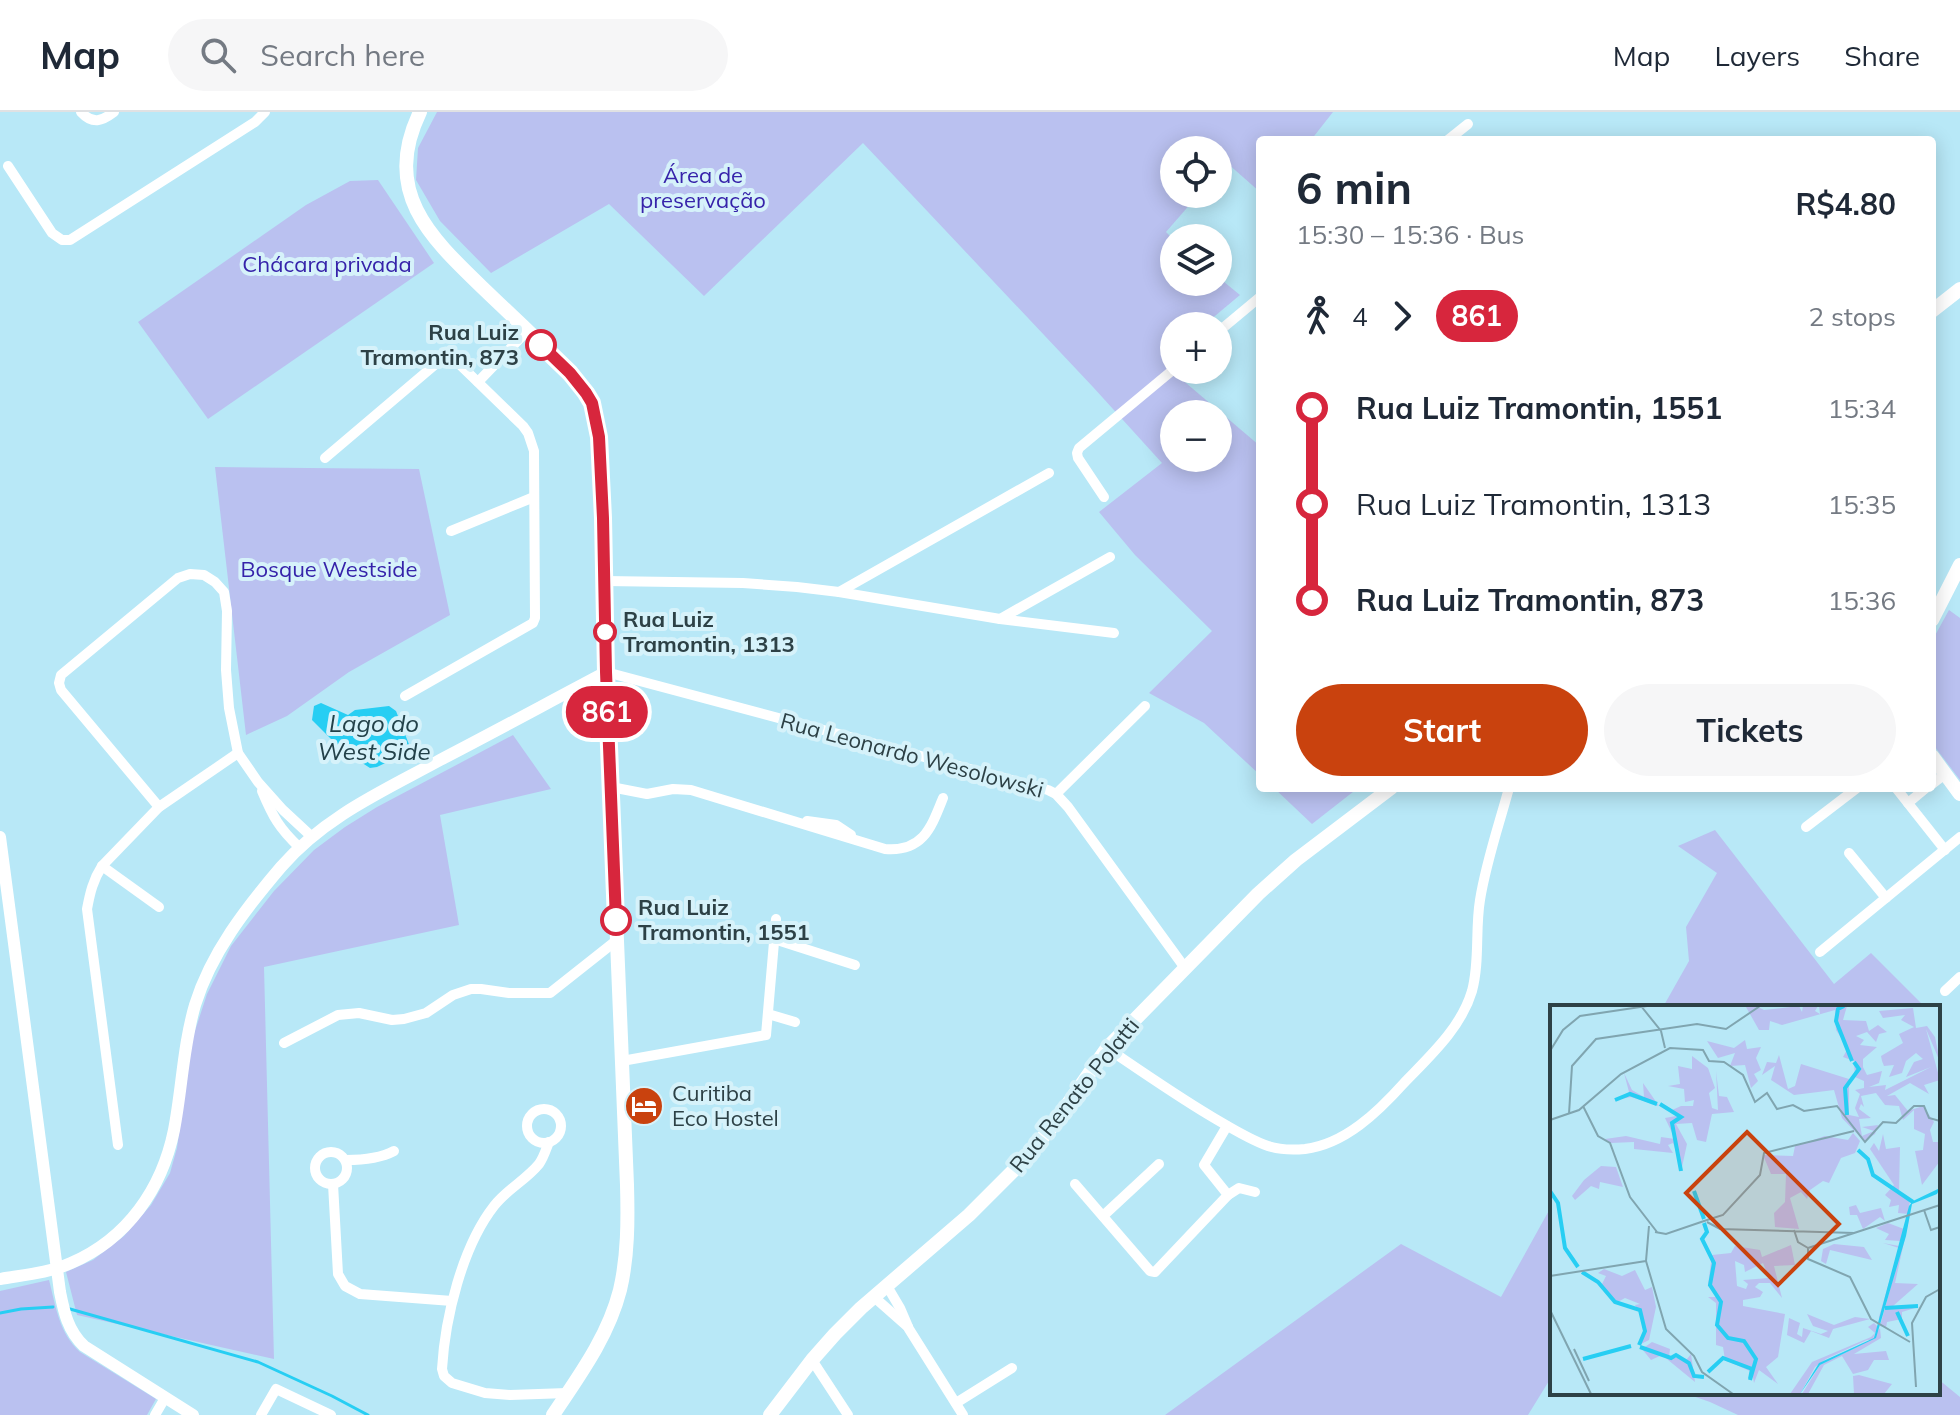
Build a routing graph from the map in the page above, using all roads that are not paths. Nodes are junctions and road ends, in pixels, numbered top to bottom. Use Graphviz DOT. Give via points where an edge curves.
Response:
graph roads {
  1 [pos="81,112"];
  2 [pos="114,112"];
  3 [pos="265,112"];
  4 [pos="420,112"];
  5 [pos="1468,124"];
  6 [pos="1453,136"];
  7 [pos="8,166"];
  8 [pos="1960,289"];
  9 [pos="1256,300"];
  10 [pos="1936,308"];
  11 [pos="1232,320"];
  12 [pos="527,331"];
  13 [pos="1160,381"];
  14 [pos="478,382"];
  15 [pos="325,458"];
  16 [pos="1049,473"];
  17 [pos="534,497"];
  18 [pos="1104,497"];
  19 [pos="451,531"];
  20 [pos="1110,557"];
  21 [pos="1960,565"];
  22 [pos="605,581"];
  23 [pos="839,592"];
  24 [pos="1936,612"];
  25 [pos="1000,619"];
  26 [pos="1114,633"];
  27 [pos="606,672"];
  28 [pos="405,696"];
  29 [pos="1145,706"];
  30 [pos="238,753"];
  31 [pos="1936,762"];
  32 [pos="1945,774"];
  33 [pos="1936,781"];
  34 [pos="258,782"];
  35 [pos="611,787"];
  36 [pos="1386,792"];
  37 [pos="1508,792"];
  38 [pos="1852,792"];
  39 [pos="1899,792"];
  40 [pos="1921,792"];
  41 [pos="1056,794"];
  42 [pos="1960,794"];
  43 [pos="943,798"];
  44 [pos="1908,803"];
  45 [pos="159,807"];
  46 [pos="1806,827"];
  47 [pos="311,836"];
  48 [pos="0,837"];
  49 [pos="1960,837"];
  50 [pos="299,847"];
  51 [pos="1945,850"];
  52 [pos="1849,853"];
  53 [pos="102,866"];
  54 [pos="1886,898"];
  55 [pos="159,907"];
  56 [pos="776,919"];
  57 [pos="774,939"];
  58 [pos="617,940"];
  59 [pos="1820,952"];
  60 [pos="855,965"];
  61 [pos="1185,968"];
  62 [pos="1960,977"];
  63 [pos="1945,991"];
  64 [pos="768,1014"];
  65 [pos="795,1022"];
  66 [pos="284,1043"];
  67 [pos="1107,1048"];
  68 [pos="622,1061"];
  69 [pos="1227,1126"];
  70 [pos="549,1142"];
  71 [pos="118,1145"];
  72 [pos="394,1151"];
  73 [pos="346,1160"];
  74 [pos="1159,1164"];
  75 [pos="333,1184"];
  76 [pos="1075,1184"];
  77 [pos="1255,1192"];
  78 [pos="1228,1195"];
  79 [pos="1103,1216"];
  80 [pos="56,1268"];
  81 [pos="0,1279"];
  82 [pos="887,1286"];
  83 [pos="874,1297"];
  84 [pos="452,1301"];
  85 [pos="909,1329"];
  86 [pos="812,1360"];
  87 [pos="1012,1368"];
  88 [pos="567,1393"];
  89 [pos="165,1398"];
  90 [pos="956,1403"];
  91 [pos="155,1415"];
  92 [pos="193,1415"];
  93 [pos="261,1415"];
  94 [pos="331,1415"];
  95 [pos="553,1415"];
  96 [pos="770,1415"];
  97 [pos="848,1415"];
  98 [pos="963,1415"];
  1 -- 2 [label="street" via="93,121"];
  3 -- 7 [label="street" via="70,240 52,233"];
  4 -- 12 [label="main road" via="405,167 417,210 443,249"];
  5 -- 6 [label="street"];
  8 -- 10 [label="main road"];
  9 -- 11 [label="street"];
  12 -- 14 [label="street"];
  12 -- 22 [label="main road" via="592,403 600,446"];
  13 -- 18 [label="street" via="1079,448 1078,458"];
  14 -- 15 [label="street" via="454,359 439,359"];
  14 -- 17 [label="street" via="528,433 534,451"];
  16 -- 23 [label="street"];
  17 -- 19 [label="street"];
  17 -- 28 [label="street" via="533,623"];
  20 -- 25 [label="street"];
  21 -- 24 [label="main road"];
  22 -- 23 [label="street" via="743,583"];
  22 -- 27 [label="main road"];
  23 -- 25 [label="street"];
  25 -- 26 [label="street"];
  27 -- 35 [label="main road"];
  27 -- 41 [label="street, Rua Leonardo Wesolowski"];
  27 -- 47 [label="street" via="366,800"];
  29 -- 41 [label="street"];
  30 -- 34 [label="street"];
  30 -- 45 [label="street"];
  30 -- 45 [label="street" via="229,708 224,592 204,575 190,574 178,578 61,675 59,683"];
  31 -- 32 [label="main road"];
  32 -- 33 [label="street"];
  32 -- 42 [label="main road"];
  34 -- 47 [label="street"];
  34 -- 50 [label="street" via="273,818"];
  35 -- 43 [label="street" via="647,794 682,788 895,850 927,834"];
  35 -- 58 [label="main road"];
  36 -- 61 [label="main road, Rua Renato Polatti" via="1283,871"];
  37 -- 69 [label="street" via="1480,900 1472,992 1445,1039 1371,1115 1321,1146 1271,1147"];
  38 -- 46 [label="street"];
  39 -- 44 [label="street"];
  40 -- 44 [label="street"];
  41 -- 61 [label="street, Rua Leonardo Wesolowski"];
  44 -- 51 [label="street"];
  45 -- 53 [label="street"];
  47 -- 50 [label="street"];
  48 -- 80 [label="street"];
  49 -- 51 [label="street"];
  50 -- 80 [label="street" via="235,926 203,984 185,1051 174,1130 157,1184 113,1236"];
  51 -- 54 [label="street"];
  52 -- 54 [label="street"];
  53 -- 55 [label="street"];
  53 -- 71 [label="street" via="87,909"];
  54 -- 59 [label="street"];
  56 -- 57 [label="street"];
  57 -- 60 [label="street"];
  57 -- 64 [label="street"];
  58 -- 66 [label="street" via="550,993 471,989 404,1019 338,1015"];
  58 -- 68 [label="main road"];
  61 -- 67 [label="main road, Rua Renato Polatti"];
  62 -- 63 [label="street"];
  64 -- 65 [label="street"];
  64 -- 68 [label="street" via="766,1035"];
  67 -- 69 [label="street"];
  67 -- 82 [label="main road, Rua Renato Polatti" via="1017,1167"];
  68 -- 88 [label="main road" via="627,1209 623,1274 606,1329"];
  69 -- 78 [label="street" via="1204,1165"];
  70 -- 84 [label="street" via="538,1164 503,1195 483,1222"];
  72 -- 73 [label="street"];
  73 -- 75 [label="street" via="346,1176"];
  73 -- 75 [label="street" via="328,1152 316,1162 318,1178"];
  74 -- 79 [label="street"];
  75 -- 84 [label="street" via="337,1267 345,1286 360,1294"];
  76 -- 79 [label="street"];
  77 -- 78 [label="street" via="1239,1188"];
  78 -- 79 [label="street" via="1155,1272"];
  80 -- 81 [label="street"];
  80 -- 89 [label="street" via="68,1325 77,1340"];
  82 -- 83 [label="main road, Rua Renato Polatti"];
  82 -- 85 [label="street"];
  83 -- 85 [label="street"];
  83 -- 86 [label="main road, Rua Renato Polatti"];
  84 -- 88 [label="street" via="442,1362 448,1381 498,1395"];
  85 -- 90 [label="street"];
  86 -- 96 [label="main road, Rua Renato Polatti"];
  86 -- 97 [label="street"];
  87 -- 90 [label="street"];
  88 -- 95 [label="main road"];
  89 -- 91 [label="street"];
  89 -- 92 [label="street"];
  90 -- 98 [label="street"];
  93 -- 94 [label="street" via="276,1389"];
}
